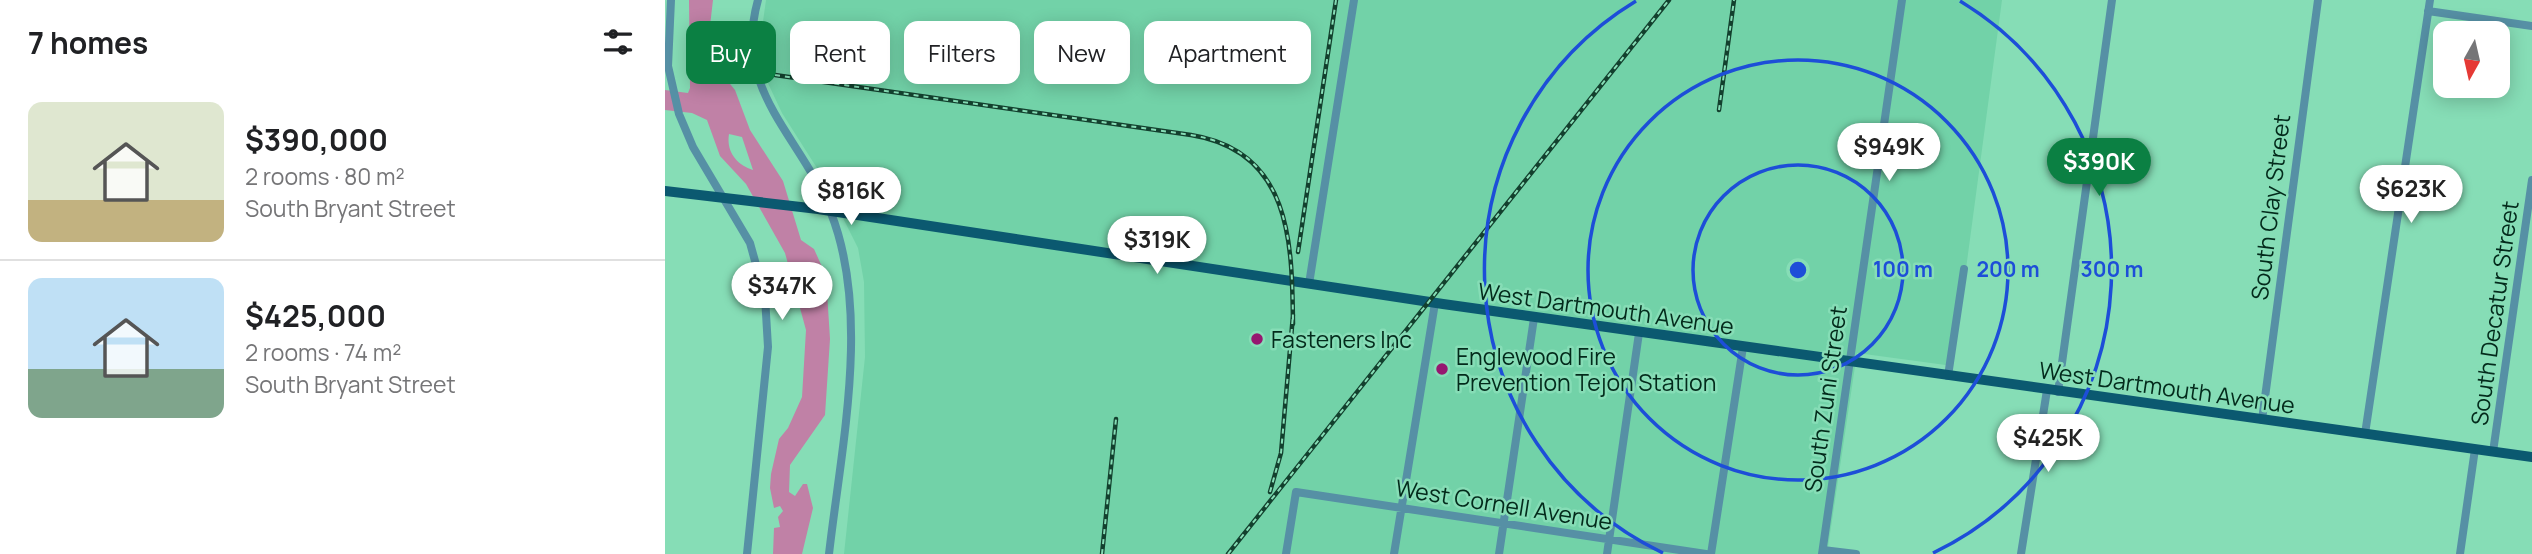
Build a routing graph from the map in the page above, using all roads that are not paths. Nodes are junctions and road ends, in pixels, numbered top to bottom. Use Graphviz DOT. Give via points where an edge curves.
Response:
graph roads {
  1 [pos="671,0"];
  2 [pos="758,0"];
  3 [pos="1355,0"];
  4 [pos="1902,0"];
  5 [pos="2112,0"];
  6 [pos="2318,0"];
  7 [pos="2430,0"];
  8 [pos="2428,11"];
  9 [pos="2532,26"];
  10 [pos="2532,180"];
  11 [pos="668,190"];
  12 [pos="727,197"];
  13 [pos="831,211"];
  14 [pos="1964,269"];
  15 [pos="1309,284"];
  16 [pos="1435,303"];
  17 [pos="1534,318"];
  18 [pos="1639,332"];
  19 [pos="1743,348"];
  20 [pos="1850,363"];
  21 [pos="1948,376"];
  22 [pos="2047,390"];
  23 [pos="2059,392"];
  24 [pos="2262,420"];
  25 [pos="2365,434"];
  26 [pos="2475,449"];
  27 [pos="2493,452"];
  28 [pos="2532,457"];
  29 [pos="1401,508"];
  30 [pos="1504,524"];
  31 [pos="1609,539"];
  32 [pos="1823,552"];
  33 [pos="747,554"];
  34 [pos="829,554"];
  35 [pos="1286,554"];
  36 [pos="1394,554"];
  37 [pos="1499,554"];
  38 [pos="1607,554"];
  39 [pos="1706,554"];
  40 [pos="1711,554"];
  41 [pos="1856,554"];
  42 [pos="2021,554"];
  43 [pos="2460,554"];
  1 -- 12 [label="street" via="667,50 679,114 693,147"];
  2 -- 13 [label="street" via="752,43 758,81"];
  3 -- 15 [label="street"];
  4 -- 20 [label="street, South Zuni Street"];
  5 -- 23 [label="street"];
  6 -- 24 [label="street, South Clay Street"];
  7 -- 8 [label="street"];
  8 -- 9 [label="street"];
  8 -- 25 [label="street"];
  10 -- 27 [label="street, South Decatur Street"];
  11 -- 12 [label="main road, West Dartmouth Avenue"];
  12 -- 13 [label="main road, West Dartmouth Avenue"];
  12 -- 33 [label="street" via="750,243 768,322"];
  13 -- 15 [label="main road, West Dartmouth Avenue"];
  13 -- 34 [label="street" via="843,251 852,324"];
  14 -- 21 [label="street"];
  15 -- 16 [label="main road, West Dartmouth Avenue"];
  16 -- 17 [label="main road, West Dartmouth Avenue"];
  16 -- 29 [label="street"];
  17 -- 18 [label="main road, West Dartmouth Avenue"];
  17 -- 30 [label="street"];
  18 -- 19 [label="main road, West Dartmouth Avenue"];
  18 -- 31 [label="street"];
  19 -- 20 [label="main road, West Dartmouth Avenue"];
  19 -- 40 [label="street"];
  20 -- 21 [label="main road, West Dartmouth Avenue"];
  20 -- 32 [label="street, South Zuni Street"];
  21 -- 22 [label="main road, West Dartmouth Avenue"];
  22 -- 23 [label="main road, West Dartmouth Avenue"];
  22 -- 42 [label="street"];
  23 -- 24 [label="main road, West Dartmouth Avenue"];
  24 -- 25 [label="main road, West Dartmouth Avenue"];
  25 -- 26 [label="main road, West Dartmouth Avenue"];
  26 -- 27 [label="main road, West Dartmouth Avenue"];
  26 -- 43 [label="street, South Decatur Street"];
  27 -- 28 [label="main road, West Dartmouth Avenue"];
  29 -- 30 [label="street, West Cornell Avenue"];
  29 -- 35 [label="street, West Cornell Avenue" via="1296,492"];
  29 -- 36 [label="street"];
  30 -- 31 [label="street, West Cornell Avenue"];
  30 -- 37 [label="street"];
  31 -- 38 [label="street"];
  31 -- 39 [label="street, West Cornell Avenue"];
  32 -- 41 [label="street"];
}
